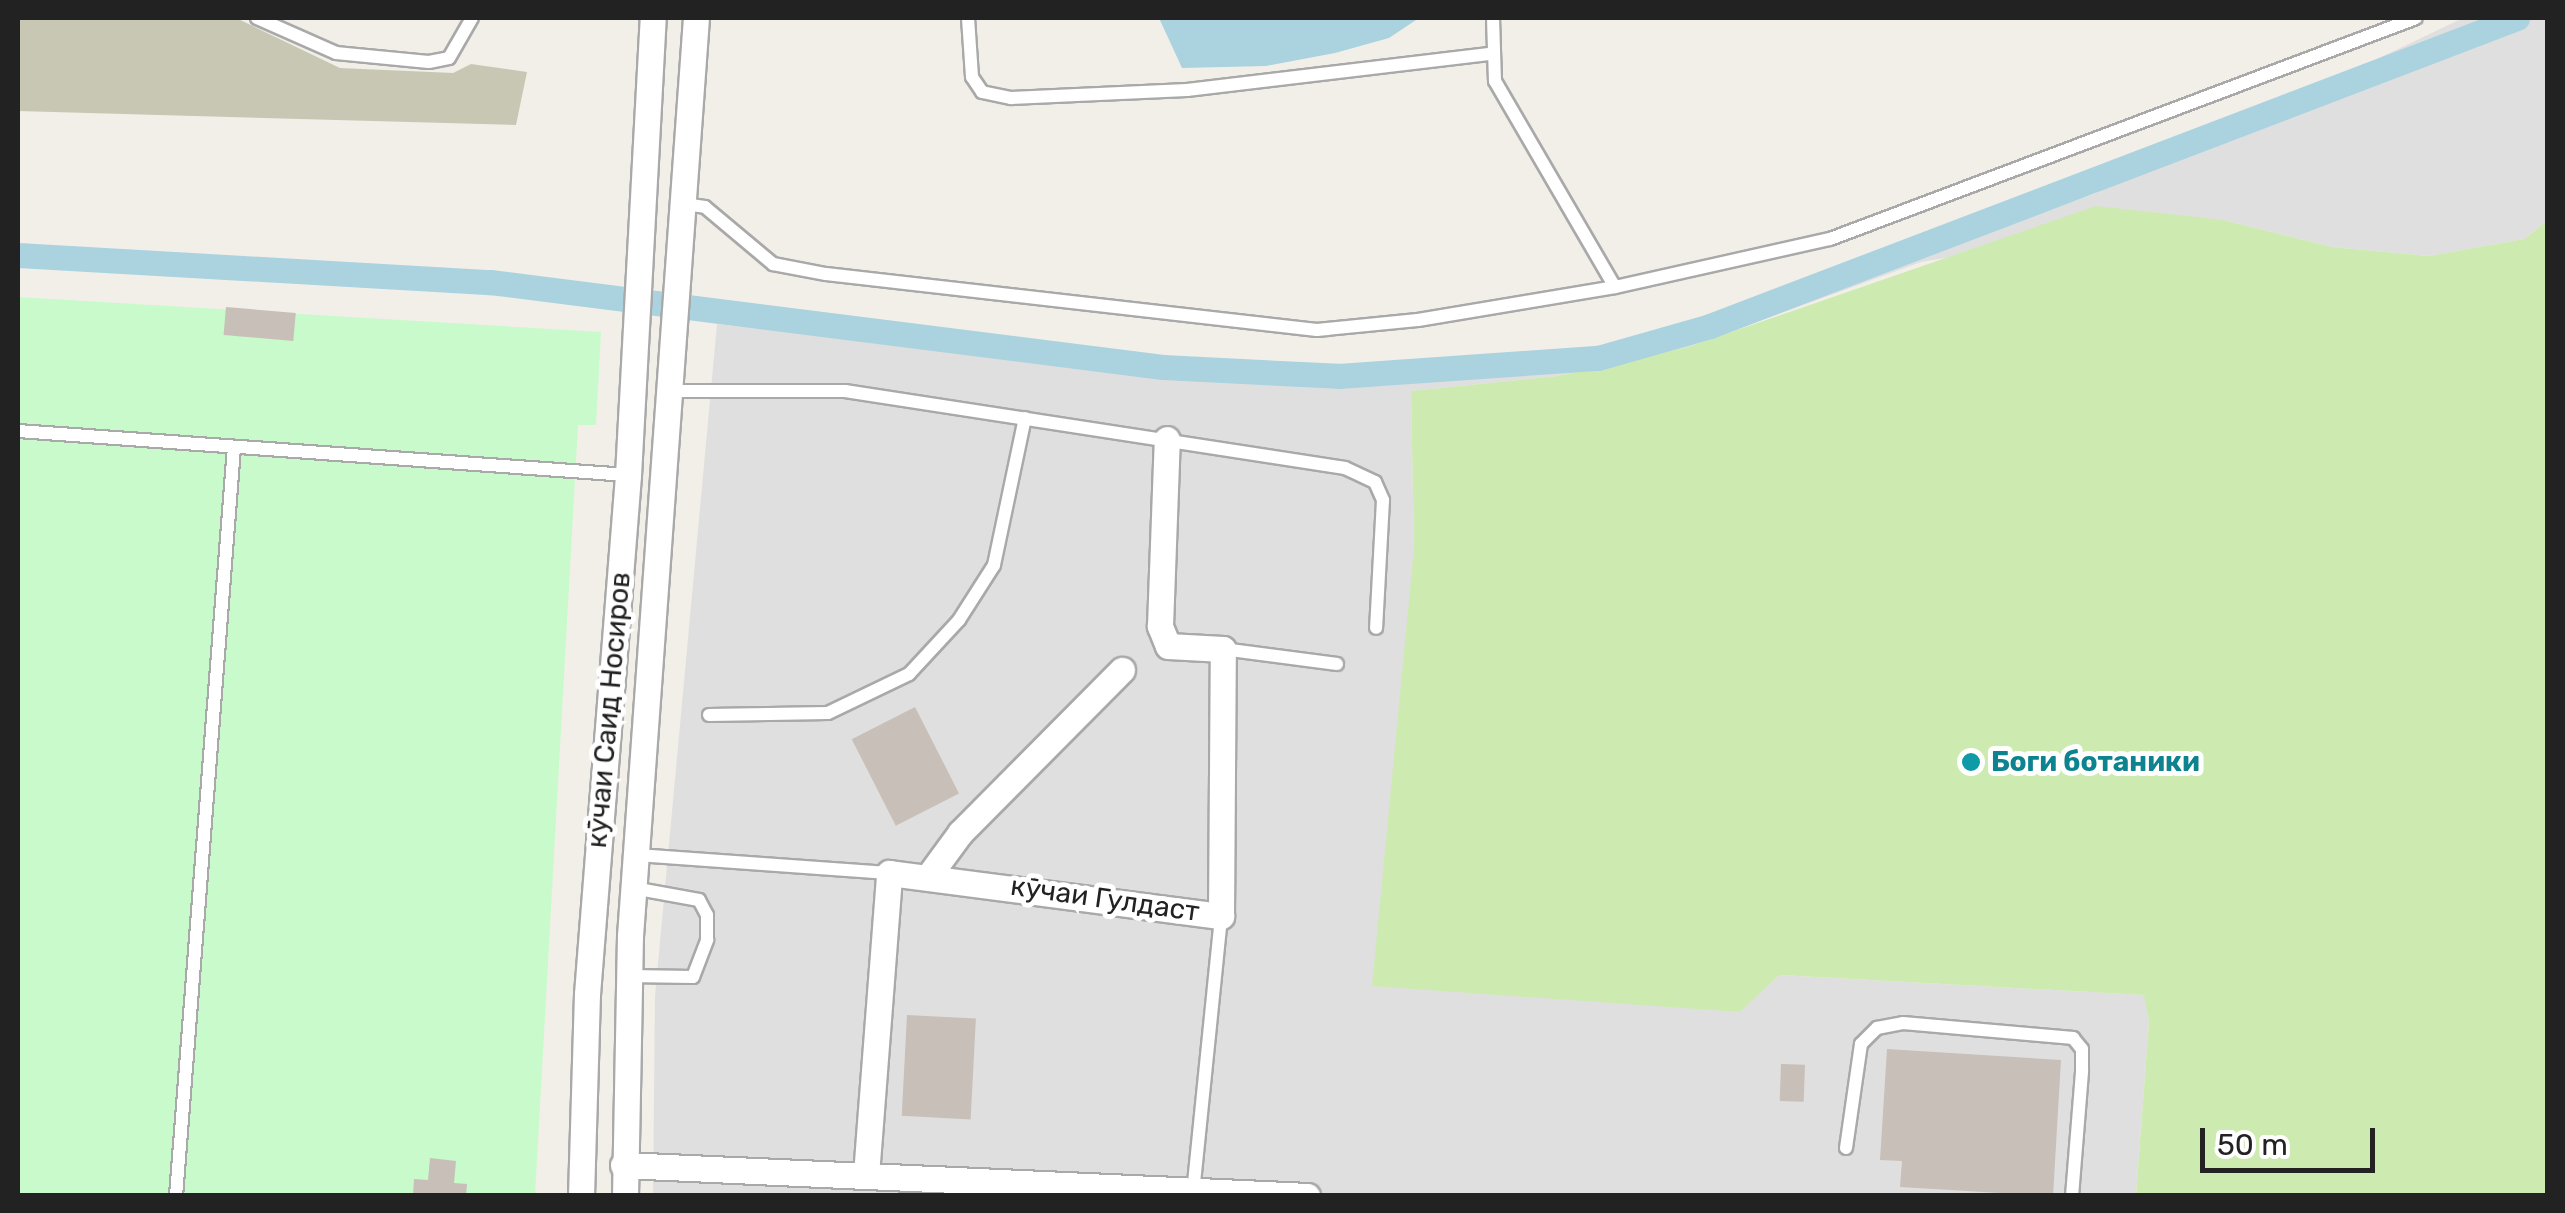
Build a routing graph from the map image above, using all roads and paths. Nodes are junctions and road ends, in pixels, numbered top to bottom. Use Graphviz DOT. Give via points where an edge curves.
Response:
graph roads {
  1 [pos="256,18"];
  2 [pos="472,18"];
  3 [pos="653,18"];
  4 [pos="696,18"];
  5 [pos="968,18"];
  6 [pos="1493,18"];
  7 [pos="2416,18"];
  8 [pos="1491,54"];
  9 [pos="683,215"];
  10 [pos="1614,287"];
  11 [pos="673,392"];
  12 [pos="1025,418"];
  13 [pos="18,431"];
  14 [pos="1166,439"];
  15 [pos="234,447"];
  16 [pos="628,475"];
  17 [pos="1376,628"];
  18 [pos="1222,649"];
  19 [pos="1337,664"];
  20 [pos="1122,670"];
  21 [pos="709,715"];
  22 [pos="636,855"];
  23 [pos="889,873"];
  24 [pos="930,874"];
  25 [pos="633,894"];
  26 [pos="594,895"];
  27 [pos="1221,916"];
  28 [pos="628,976"];
  29 [pos="1846,1148"];
  30 [pos="623,1166"];
  31 [pos="866,1175"];
  32 [pos="823,1185"];
  33 [pos="1193,1192"];
  34 [pos="176,1196"];
  35 [pos="581,1196"];
  36 [pos="625,1196"];
  37 [pos="1307,1196"];
  38 [pos="2072,1196"];
  1 -- 2 [label="lane" via="336,53 429,62 448,58"];
  3 -- 16 [label="street, кӯчаи Саид Носиров"];
  4 -- 9 [label="street, кӯчаи Саид Носиров"];
  5 -- 8 [label="lane" via="972,77 982,92 1011,98 1186,90"];
  6 -- 8 [label="lane"];
  7 -- 10 [label="lane" via="1830,238"];
  8 -- 10 [label="lane" via="1495,81 1513,116"];
  9 -- 10 [label="lane" via="705,207 773,264 1318,330"];
  9 -- 11 [label="street, кӯчаи Саид Носиров"];
  11 -- 12 [label="lane" via="844,391"];
  11 -- 22 [label="street, кӯчаи Саид Носиров"];
  12 -- 14 [label="lane"];
  12 -- 21 [label="lane" via="994,565 958,620 909,674 828,714"];
  13 -- 15 [label="lane"];
  14 -- 17 [label="lane" via="1344,468 1375,482 1382,500"];
  14 -- 18 [label="street" via="1160,626 1168,646"];
  15 -- 16 [label="lane"];
  15 -- 34 [label="lane"];
  16 -- 26 [label="street, кӯчаи Саид Носиров"];
  18 -- 19 [label="lane"];
  18 -- 27 [label="street"];
  20 -- 24 [label="street" via="960,833"];
  22 -- 23 [label="lane"];
  22 -- 25 [label="street, кӯчаи Саид Носиров"];
  23 -- 24 [label="street, кӯчаи Гулдаст"];
  23 -- 31 [label="street"];
  24 -- 27 [label="street, кӯчаи Гулдаст"];
  25 -- 26 [label="street"];
  25 -- 28 [label="street, кӯчаи Саид Носиров"];
  25 -- 28 [label="lane" via="699,900 707,940 693,977"];
  26 -- 35 [label="street, кӯчаи Саид Носиров"];
  27 -- 33 [label="lane, кӯчаи Гулдаст"];
  28 -- 30 [label="street, кӯчаи Саид Носиров"];
  29 -- 38 [label="lane" via="1862,1044 1877,1028 1903,1023 2073,1038 2082,1060"];
  30 -- 32 [label="street"];
  30 -- 36 [label="street, кӯчаи Саид Носиров"];
  31 -- 32 [label="street"];
  31 -- 33 [label="street"];
  33 -- 37 [label="street"];
}
